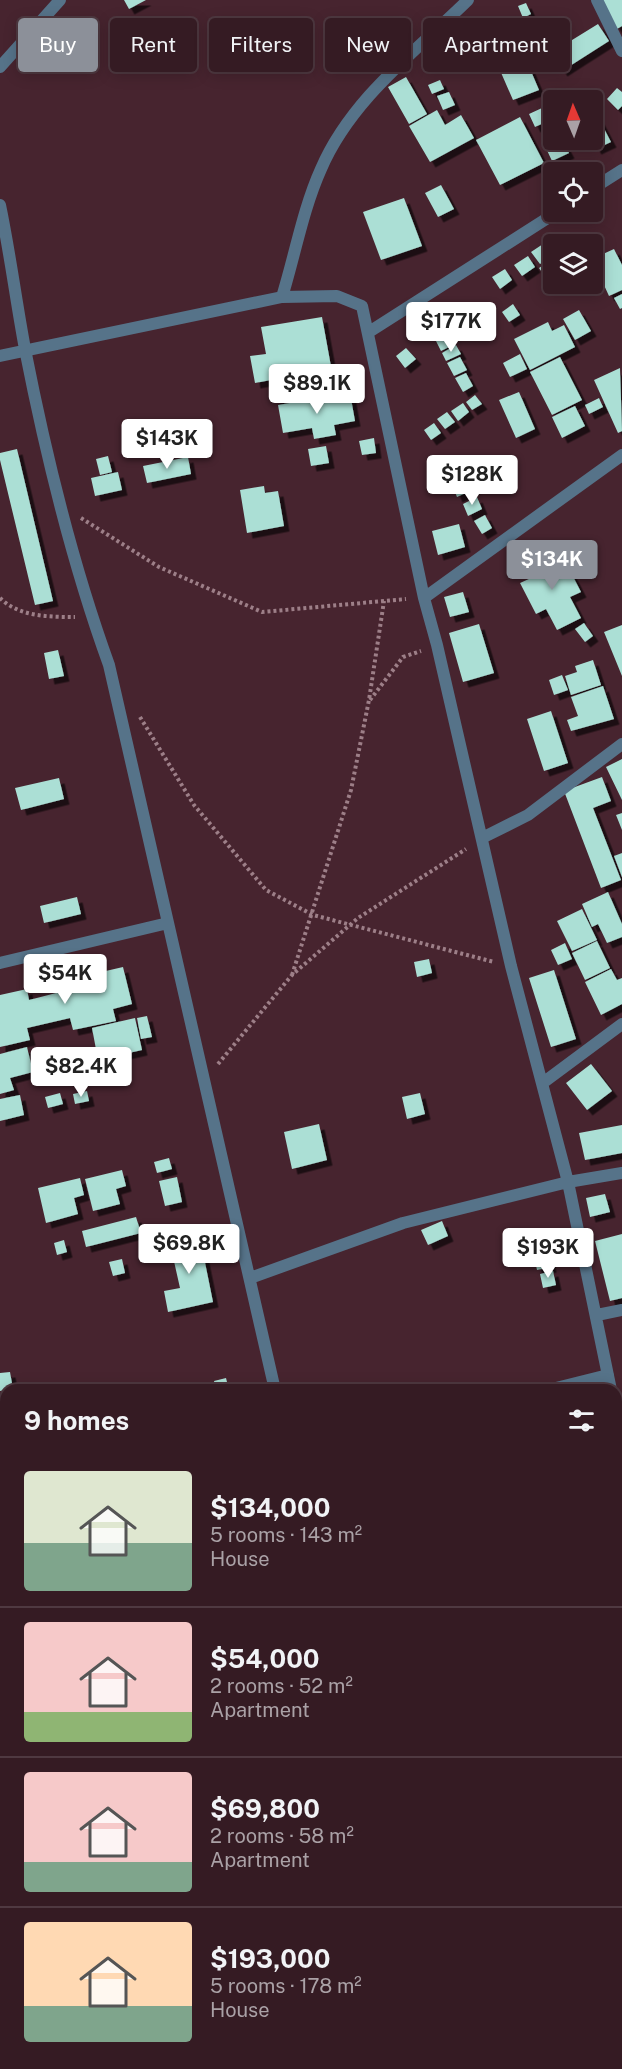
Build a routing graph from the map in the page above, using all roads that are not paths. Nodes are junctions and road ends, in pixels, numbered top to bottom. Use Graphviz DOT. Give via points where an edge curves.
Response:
graph roads {
  1 [pos="60,0"];
  2 [pos="468,0"];
  3 [pos="597,0"];
  4 [pos="622,51"];
  5 [pos="0,67"];
  6 [pos="622,170"];
  7 [pos="603,182"];
  8 [pos="0,205"];
  9 [pos="543,221"];
  10 [pos="282,297"];
  11 [pos="369,332"];
  12 [pos="25,349"];
  13 [pos="0,356"];
  14 [pos="622,455"];
  15 [pos="424,597"];
  16 [pos="622,744"];
  17 [pos="482,838"];
  18 [pos="168,923"];
  19 [pos="0,963"];
  20 [pos="622,1024"];
  21 [pos="544,1082"];
  22 [pos="622,1173"];
  23 [pos="568,1182"];
  24 [pos="250,1278"];
  25 [pos="622,1310"];
  26 [pos="597,1315"];
  27 [pos="608,1375"];
  28 [pos="274,1384"];
  29 [pos="572,1384"];
  30 [pos="610,1384"];
  1 -- 5 [label="street"];
  2 -- 10 [label="street" via="404,57 337,137 320,170"];
  3 -- 4 [label="street"];
  6 -- 7 [label="street"];
  8 -- 12 [label="street"];
  9 -- 11 [label="street"];
  10 -- 11 [label="street" via="337,296 362,306"];
  10 -- 12 [label="street"];
  11 -- 15 [label="street"];
  12 -- 13 [label="street"];
  12 -- 18 [label="street" via="59,506 109,665"];
  14 -- 15 [label="street"];
  15 -- 17 [label="street"];
  16 -- 17 [label="street" via="528,815"];
  17 -- 21 [label="street"];
  18 -- 19 [label="street"];
  18 -- 24 [label="street"];
  20 -- 21 [label="street"];
  21 -- 23 [label="street"];
  22 -- 23 [label="street"];
  23 -- 24 [label="street" via="402,1223"];
  23 -- 26 [label="street"];
  24 -- 28 [label="street"];
  25 -- 26 [label="street"];
  26 -- 27 [label="street"];
  27 -- 29 [label="street"];
  27 -- 30 [label="street"];
}
